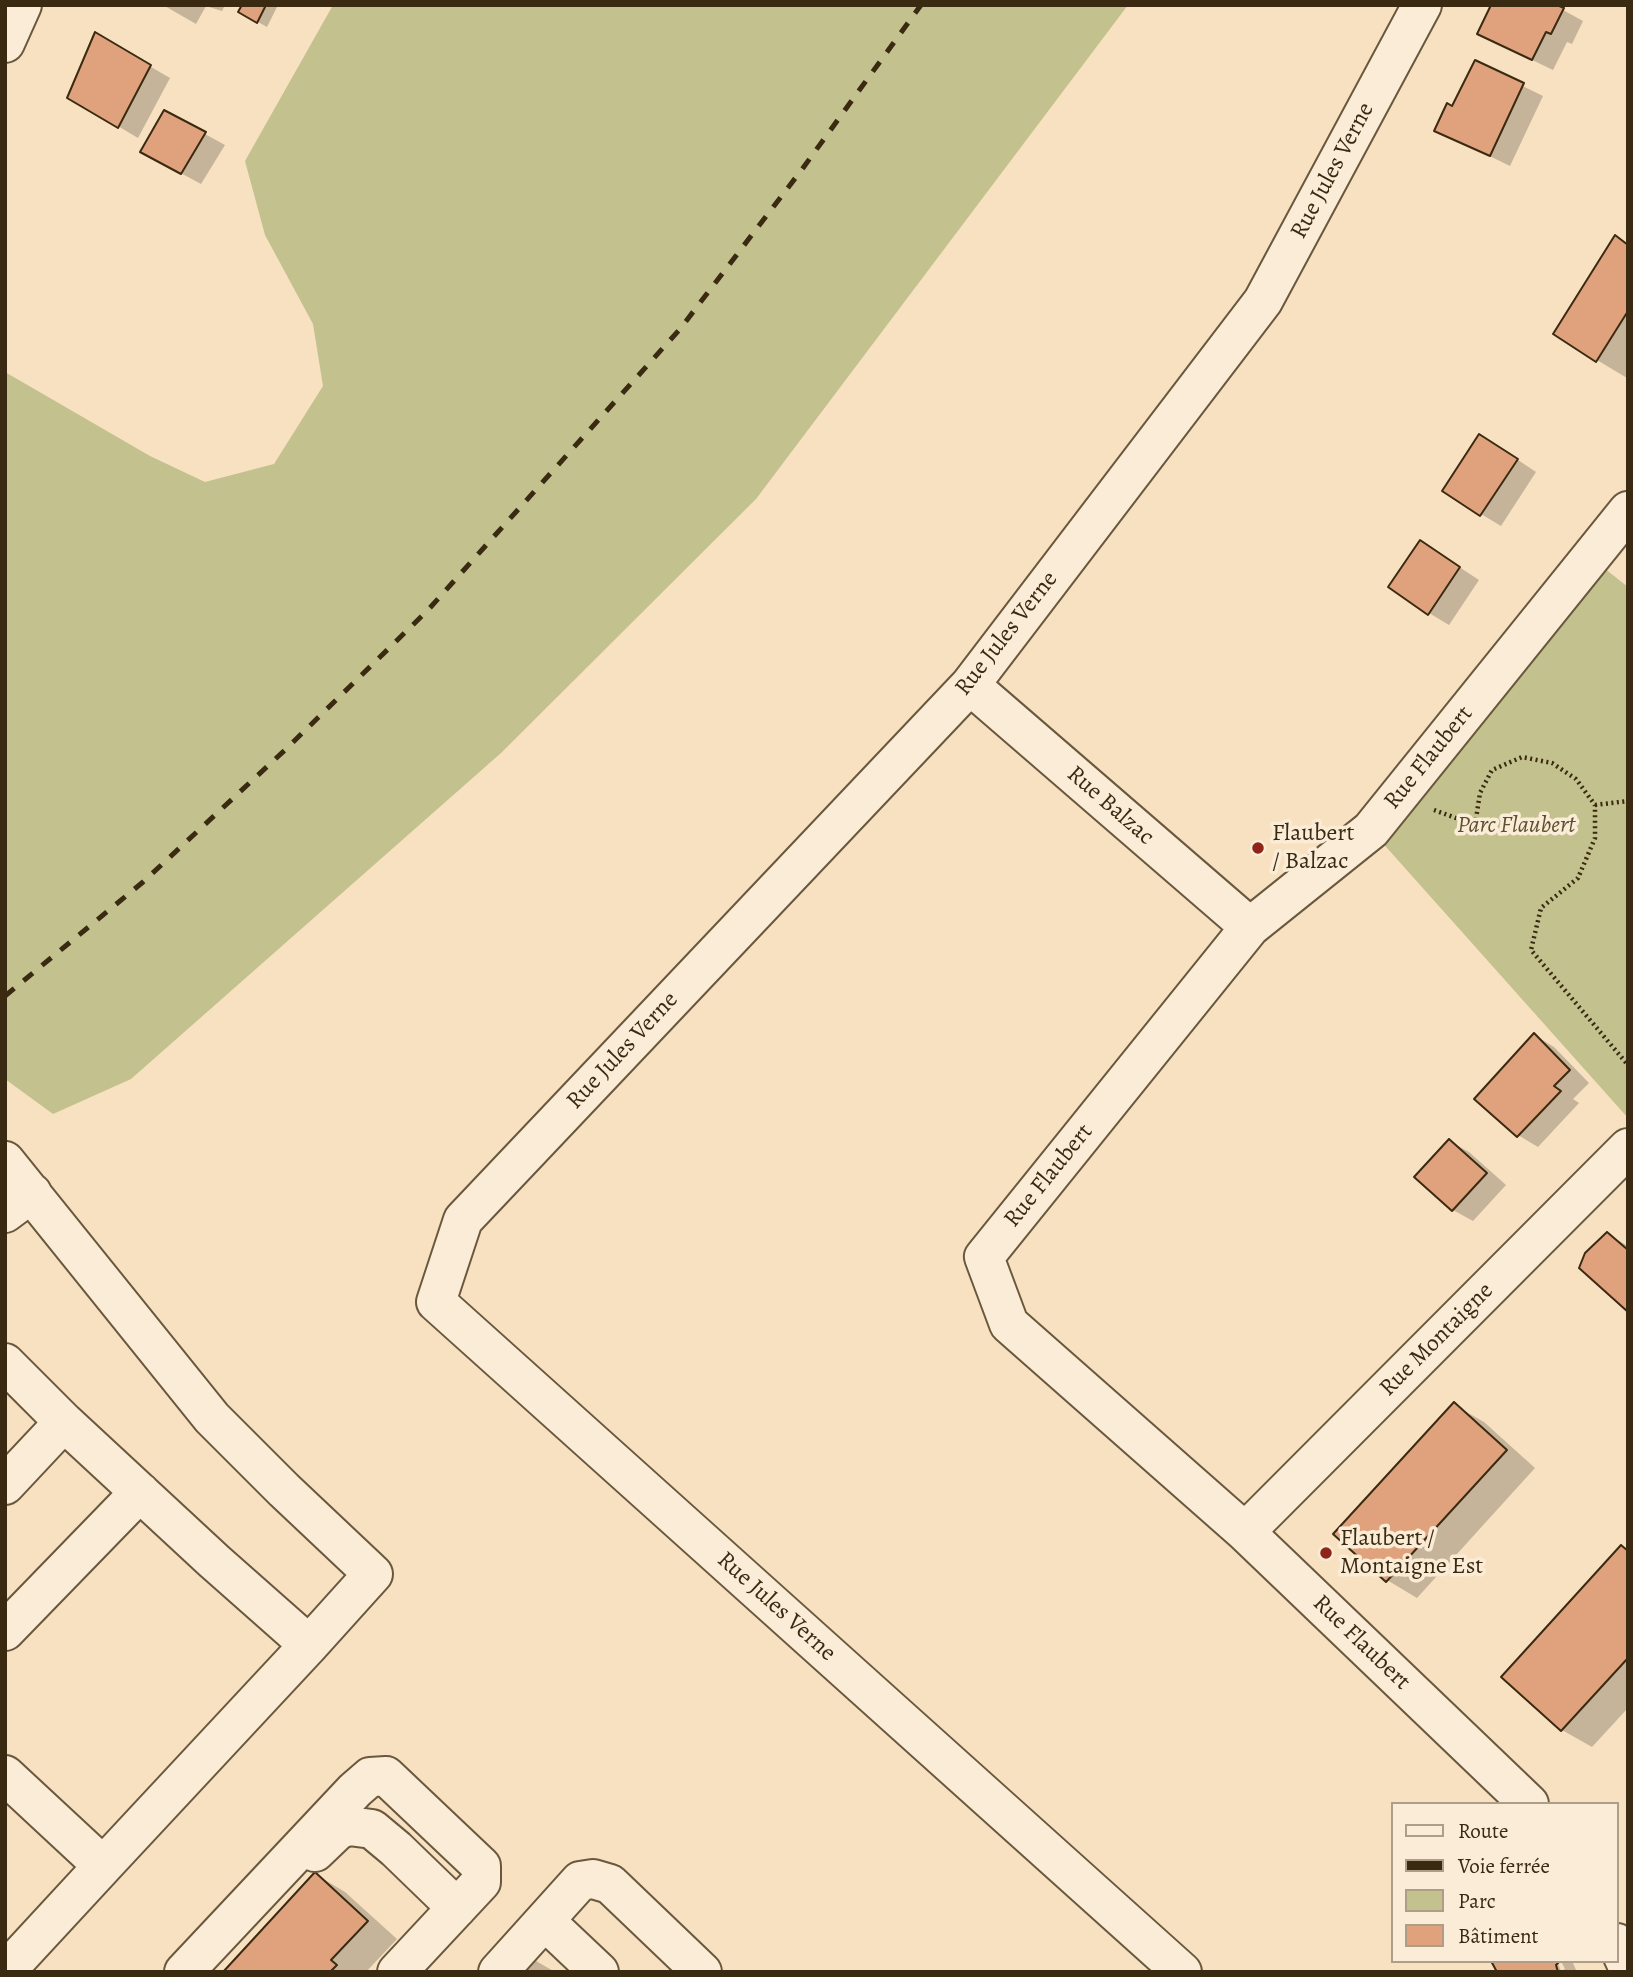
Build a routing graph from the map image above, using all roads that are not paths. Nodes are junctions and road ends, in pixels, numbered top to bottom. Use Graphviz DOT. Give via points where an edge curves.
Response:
graph roads {
  1 [pos="22,5"];
  2 [pos="1423,5"];
  3 [pos="5,43"];
  4 [pos="1628,511"];
  5 [pos="970,685"];
  6 [pos="1250,927"];
  7 [pos="1626,1153"];
  8 [pos="5,1161"];
  9 [pos="18,1203"];
  10 [pos="5,1363"];
  11 [pos="64,1422"];
  12 [pos="5,1485"];
  13 [pos="140,1492"];
  14 [pos="1245,1531"];
  15 [pos="5,1632"];
  16 [pos="309,1645"];
  17 [pos="5,1775"];
  18 [pos="1527,1802"];
  19 [pos="103,1866"];
  20 [pos="457,1908"];
  21 [pos="545,1921"];
  22 [pos="1619,1947"];
  23 [pos="1628,1967"];
  24 [pos="5,1972"];
  25 [pos="186,1972"];
  26 [pos="397,1972"];
  27 [pos="498,1972"];
  28 [pos="599,1972"];
  29 [pos="702,1972"];
  30 [pos="1182,1972"];
  1 -- 3 [label="street"];
  2 -- 5 [label="street, Rue Jules Verne" via="1263,301"];
  4 -- 6 [label="street, Rue Flaubert" via="1371,830"];
  5 -- 6 [label="street, Rue Balzac"];
  5 -- 30 [label="street, Rue Jules Verne" via="463,1220 436,1302"];
  6 -- 14 [label="street, Rue Flaubert" via="984,1256 1009,1324"];
  7 -- 14 [label="street, Rue Montaigne"];
  8 -- 9 [label="street"];
  9 -- 16 [label="street" via="212,1418 373,1574"];
  10 -- 11 [label="street"];
  11 -- 12 [label="street"];
  11 -- 13 [label="street"];
  13 -- 15 [label="street"];
  13 -- 16 [label="street"];
  14 -- 18 [label="street, Rue Flaubert"];
  16 -- 19 [label="street"];
  17 -- 19 [label="street"];
  19 -- 24 [label="street"];
  20 -- 25 [label="street" via="381,1835 349,1826 330,1836 222,1951"];
  20 -- 25 [label="street" via="481,1882 481,1866 386,1776 370,1777"];
  20 -- 26 [label="street"];
  21 -- 27 [label="street"];
  21 -- 28 [label="street"];
  21 -- 29 [label="street" via="580,1881 610,1884"];
  22 -- 23 [label="street"];
}
